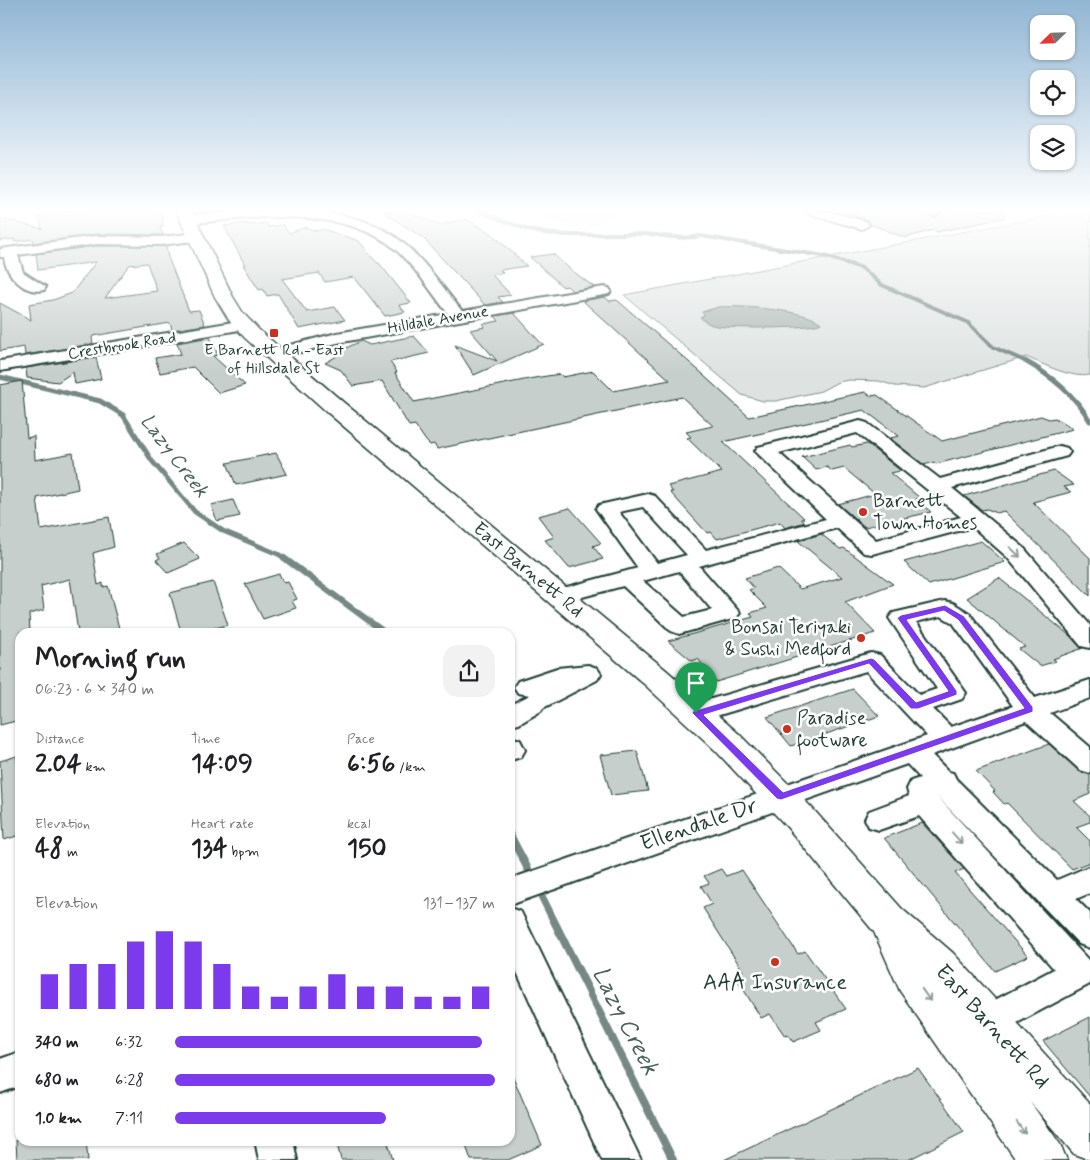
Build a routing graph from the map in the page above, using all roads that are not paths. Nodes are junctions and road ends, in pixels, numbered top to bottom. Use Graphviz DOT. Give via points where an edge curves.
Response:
graph roads {
  1 [pos="13,265"];
  2 [pos="209,265"];
  3 [pos="415,265"];
  4 [pos="39,287"];
  5 [pos="604,291"];
  6 [pos="459,317"];
  7 [pos="245,326"];
  8 [pos="273,354"];
  9 [pos="0,366"];
  10 [pos="1060,452"];
  11 [pos="937,486"];
  12 [pos="978,519"];
  13 [pos="841,520"];
  14 [pos="692,560"];
  15 [pos="652,572"];
  16 [pos="627,578"];
  17 [pos="560,596"];
  18 [pos="1090,640"];
  19 [pos="1090,689"];
  20 [pos="526,696"];
  21 [pos="915,706"];
  22 [pos="515,710"];
  23 [pos="1030,710"];
  24 [pos="696,713"];
  25 [pos="946,739"];
  26 [pos="912,751"];
  27 [pos="1087,756"];
  28 [pos="933,792"];
  29 [pos="781,796"];
  30 [pos="879,819"];
  31 [pos="1090,879"];
  32 [pos="515,890"];
  33 [pos="1052,896"];
  34 [pos="888,921"];
  35 [pos="515,933"];
  36 [pos="1090,934"];
  37 [pos="988,1021"];
  38 [pos="15,1071"];
  39 [pos="0,1076"];
  40 [pos="1086,1127"];
  41 [pos="275,1146"];
  42 [pos="278,1160"];
  43 [pos="622,1160"];
  44 [pos="1044,1160"];
  1 -- 4 [label="street" via="21,278"];
  2 -- 7 [label="main road, East Barnett Rd" via="224,297"];
  3 -- 6 [label="street"];
  5 -- 6 [label="street, Hilldale Avenue"];
  6 -- 8 [label="street, Hilldale Avenue" via="337,338"];
  7 -- 8 [label="main road, East Barnett Rd"];
  7 -- 9 [label="street, Crestbrook Road"];
  8 -- 17 [label="main road, East Barnett Rd"];
  10 -- 11 [label="street"];
  11 -- 12 [label="street"];
  11 -- 13 [label="street" via="860,428 766,451"];
  12 -- 13 [label="street" via="872,548"];
  12 -- 18 [label="street, one-way" via="1016,552"];
  13 -- 14 [label="street"];
  14 -- 15 [label="street"];
  14 -- 15 [label="street" via="648,500 606,509"];
  14 -- 16 [label="street" via="728,613 680,626"];
  15 -- 16 [label="street"];
  16 -- 17 [label="street"];
  17 -- 24 [label="main road, East Barnett Rd"];
  19 -- 23 [label="street, Ellendale Dr"];
  20 -- 22 [label="street"];
  21 -- 23 [label="street" via="954,693 901,618 945,608 961,618"];
  21 -- 24 [label="street" via="871,661"];
  21 -- 25 [label="street"];
  23 -- 25 [label="street, Ellendale Dr"];
  23 -- 27 [label="street"];
  24 -- 29 [label="main road, East Barnett Rd"];
  25 -- 26 [label="street, Ellendale Dr"];
  26 -- 28 [label="street"];
  26 -- 29 [label="street, Ellendale Dr"];
  28 -- 30 [label="street"];
  28 -- 33 [label="street"];
  28 -- 37 [label="street, one-way" via="1078,973"];
  29 -- 32 [label="street, Ellendale Dr"];
  29 -- 34 [label="main road, East Barnett Rd"];
  31 -- 33 [label="street"];
  33 -- 36 [label="street"];
  34 -- 37 [label="main road, East Barnett Rd" via="939,966"];
  34 -- 44 [label="main road, East Barnett Rd, one-way" via="914,978"];
  35 -- 43 [label="street"];
  37 -- 40 [label="main road, East Barnett Rd"];
  38 -- 39 [label="street"];
  41 -- 42 [label="street"];
}
